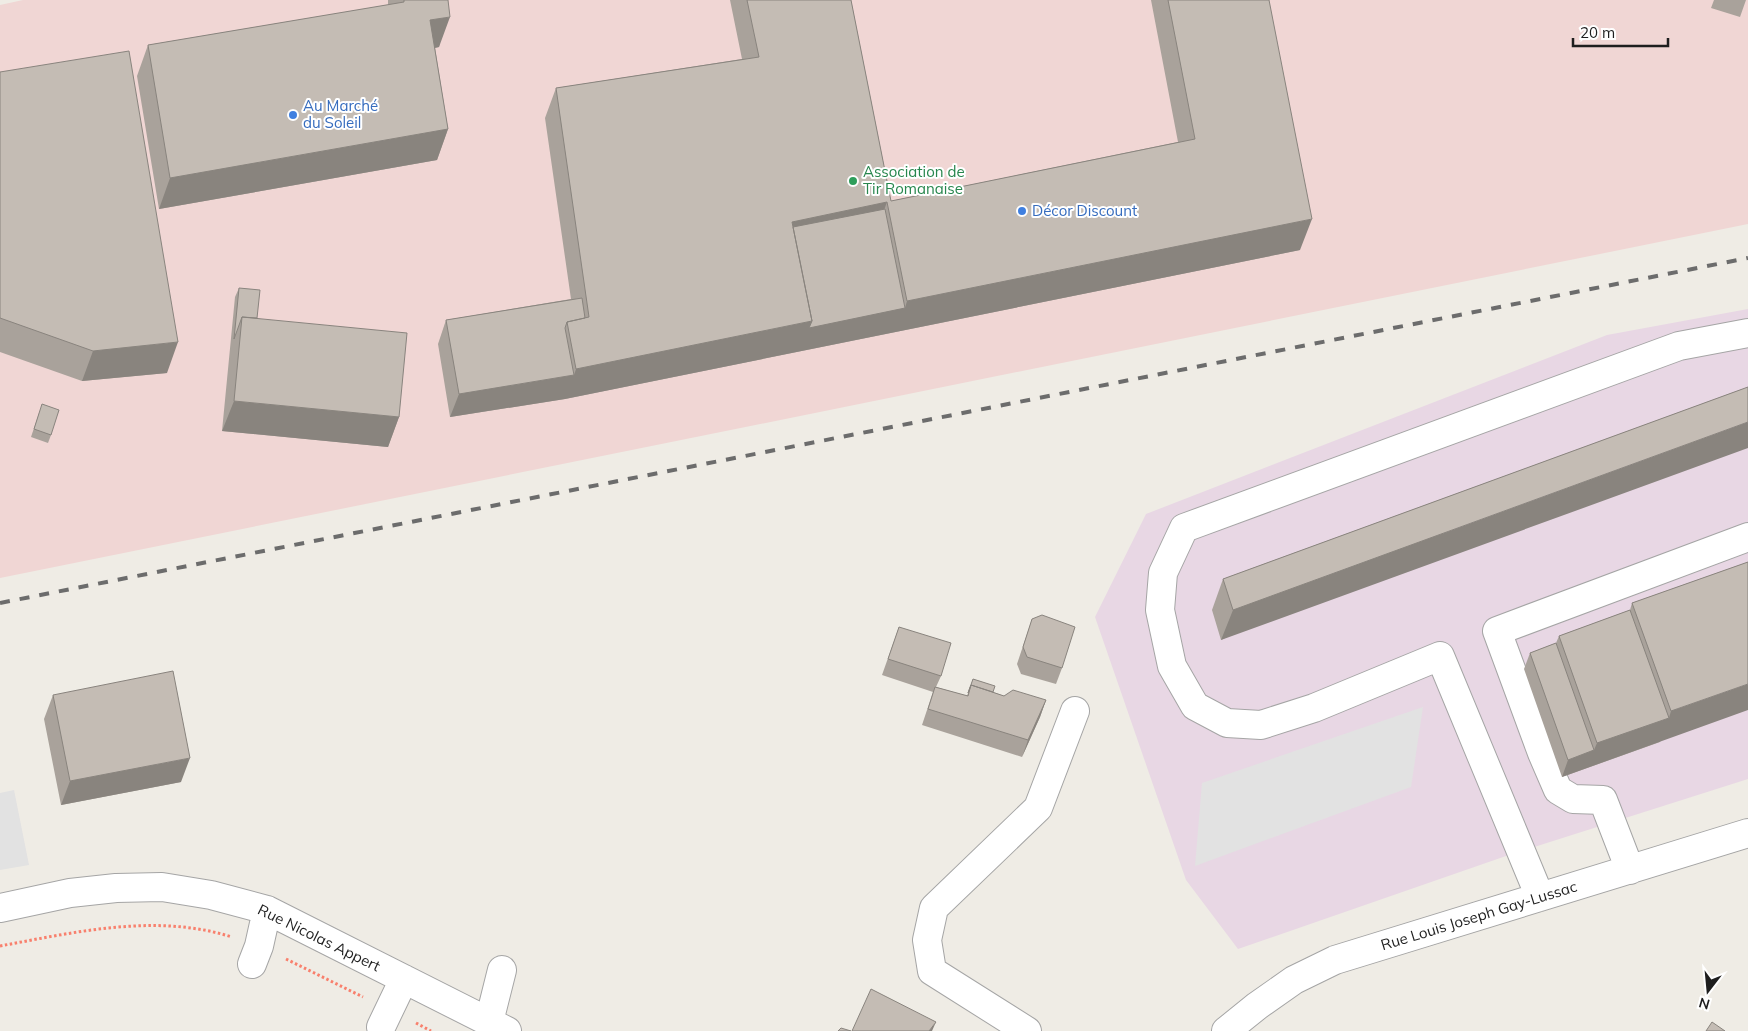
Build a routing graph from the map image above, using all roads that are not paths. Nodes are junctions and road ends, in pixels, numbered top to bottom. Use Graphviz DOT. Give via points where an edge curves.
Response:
graph roads {
  1 [pos="1748,333"];
  2 [pos="1748,537"];
  3 [pos="1075,711"];
  4 [pos="1748,833"];
  5 [pos="1630,870"];
  6 [pos="1540,897"];
  7 [pos="0,908"];
  8 [pos="267,910"];
  9 [pos="252,964"];
  10 [pos="502,970"];
  11 [pos="404,980"];
  12 [pos="381,1027"];
  13 [pos="499,1028"];
  14 [pos="1026,1031"];
  15 [pos="1226,1031"];
  1 -- 6 [label="street" via="1679,346 1184,528 1163,573 1160,610 1172,666 1194,706 1227,723 1261,725 1314,708 1440,656"];
  2 -- 5 [label="street" via="1497,631 1558,790 1573,799 1602,800"];
  3 -- 14 [label="street" via="1038,808 934,908 927,940 932,972"];
  4 -- 5 [label="street, Rue Louis Joseph Gay-Lussac"];
  5 -- 6 [label="street, Rue Louis Joseph Gay-Lussac"];
  6 -- 15 [label="street, Rue Louis Joseph Gay-Lussac" via="1335,960 1294,980"];
  7 -- 8 [label="street, Rue Nicolas Appert" via="70,893 162,887 211,895"];
  8 -- 9 [label="street"];
  8 -- 11 [label="street, Rue Nicolas Appert"];
  10 -- 13 [label="street"];
  11 -- 12 [label="street"];
  11 -- 13 [label="street, Rue Nicolas Appert"];
}
